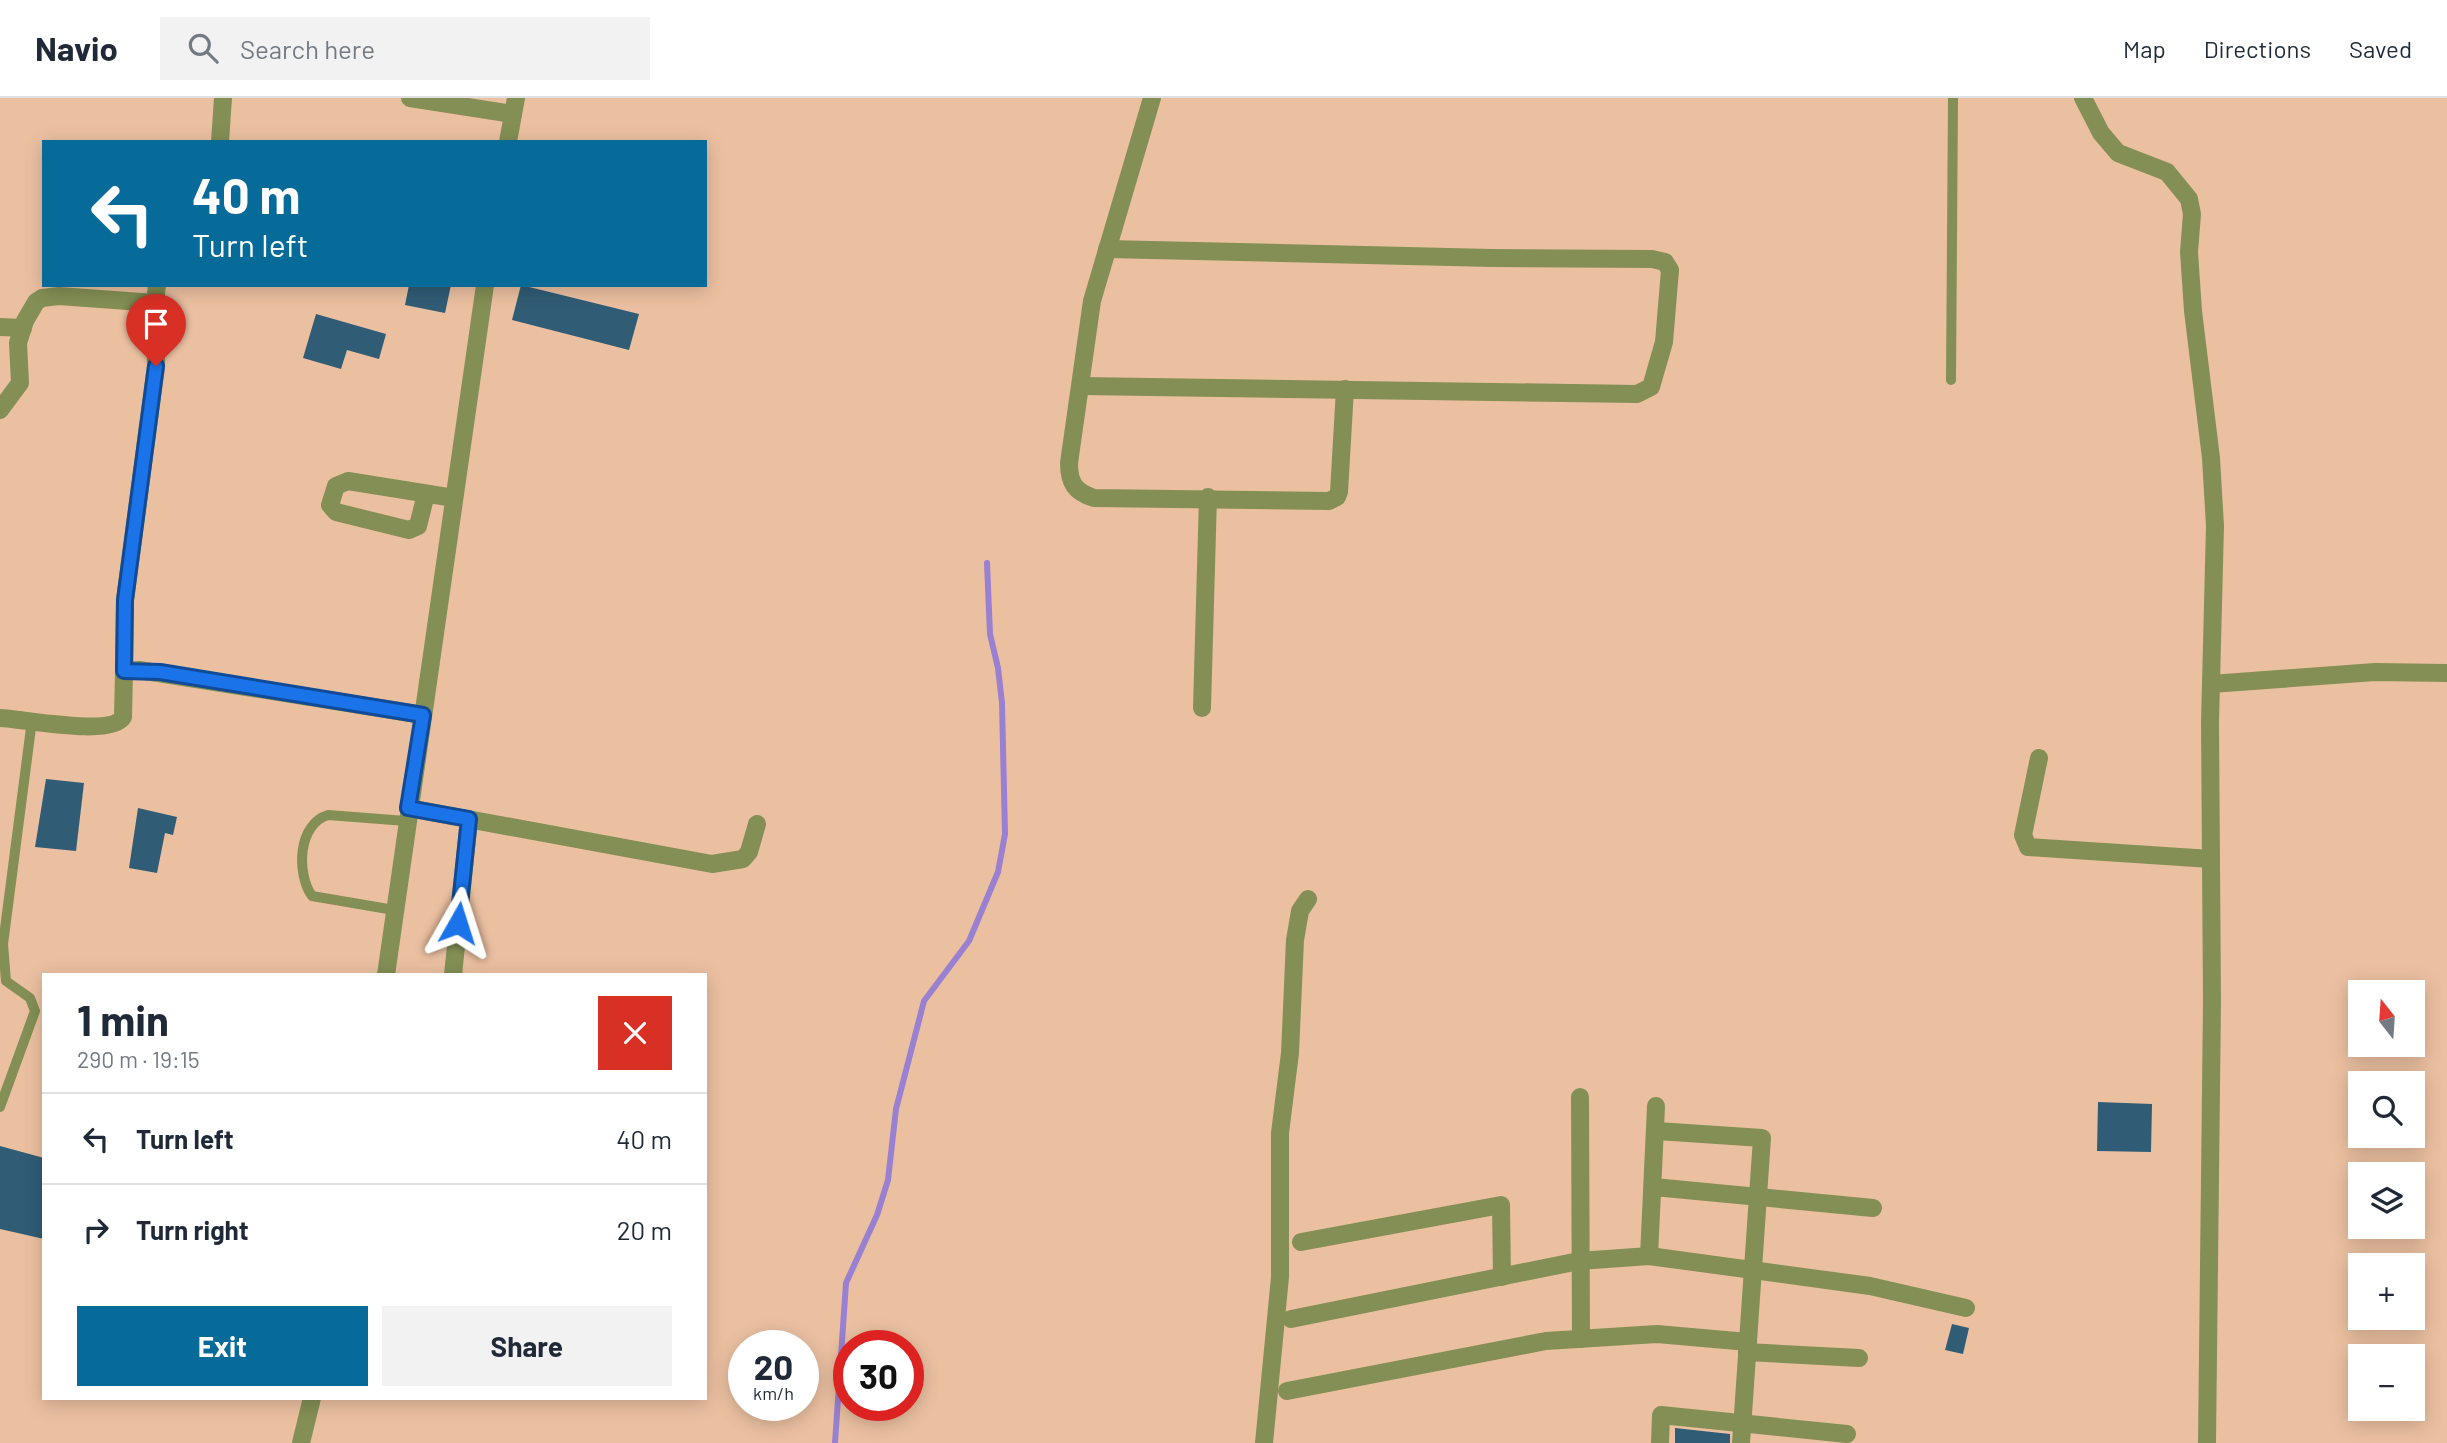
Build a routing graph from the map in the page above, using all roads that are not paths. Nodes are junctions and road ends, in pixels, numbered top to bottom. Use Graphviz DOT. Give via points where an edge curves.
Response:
graph roads {
  1 [pos="223,98"];
  2 [pos="410,98"];
  3 [pos="1152,98"];
  4 [pos="1953,98"];
  5 [pos="2083,98"];
  6 [pos="515,106"];
  7 [pos="220,140"];
  8 [pos="508,140"];
  9 [pos="1107,248"];
  10 [pos="485,287"];
  11 [pos="156,294"];
  12 [pos="0,327"];
  13 [pos="23,328"];
  14 [pos="1951,380"];
  15 [pos="1081,386"];
  16 [pos="1345,389"];
  17 [pos="0,410"];
  18 [pos="426,494"];
  19 [pos="1208,497"];
  20 [pos="454,498"];
  21 [pos="124,671"];
  22 [pos="2447,673"];
  23 [pos="2211,684"];
  24 [pos="1202,708"];
  25 [pos="423,715"];
  26 [pos="0,718"];
  27 [pos="32,719"];
  28 [pos="2039,758"];
  29 [pos="407,814"];
  30 [pos="469,819"];
  31 [pos="757,824"];
  32 [pos="2211,859"];
  33 [pos="1308,899"];
  34 [pos="394,910"];
  35 [pos="386,973"];
  36 [pos="453,973"];
  37 [pos="39,1009"];
  38 [pos="1580,1097"];
  39 [pos="1657,1106"];
  40 [pos="0,1107"];
  41 [pos="1657,1131"];
  42 [pos="1654,1187"];
  43 [pos="1758,1195"];
  44 [pos="1873,1208"];
  45 [pos="1301,1242"];
  46 [pos="1649,1256"];
  47 [pos="1579,1261"];
  48 [pos="1751,1272"];
  49 [pos="1502,1277"];
  50 [pos="1966,1308"];
  51 [pos="1291,1319"];
  52 [pos="1581,1339"];
  53 [pos="1748,1347"];
  54 [pos="1859,1358"];
  55 [pos="1287,1391"];
  56 [pos="312,1400"];
  57 [pos="1743,1422"];
  58 [pos="1847,1434"];
  59 [pos="301,1443"];
  60 [pos="1264,1443"];
  61 [pos="1660,1443"];
  62 [pos="1741,1443"];
  63 [pos="2207,1443"];
  1 -- 7 [label="street"];
  2 -- 6 [label="street"];
  3 -- 9 [label="street"];
  4 -- 14 [label="lane"];
  5 -- 23 [label="street" via="2101,133 2118,153 2167,172 2191,206 2193,312 2215,526"];
  6 -- 8 [label="street"];
  9 -- 15 [label="street" via="1091,301"];
  9 -- 16 [label="street" via="1652,258 1665,262 1670,270 1664,342 1654,380 1644,391"];
  10 -- 20 [label="street"];
  11 -- 13 [label="street" via="51,296 36,302"];
  11 -- 21 [label="street" via="156,366 125,600"];
  12 -- 13 [label="street"];
  13 -- 17 [label="street" via="18,343 20,383"];
  15 -- 16 [label="street"];
  15 -- 19 [label="street" via="1069,463 1071,482 1080,493 1094,498"];
  16 -- 19 [label="street" via="1337,497 1329,501"];
  18 -- 18 [label="street" via="348,481 336,486 330,506 336,512 409,530 418,526"];
  18 -- 20 [label="street"];
  19 -- 24 [label="street"];
  20 -- 25 [label="street"];
  21 -- 25 [label="street" via="169,673"];
  21 -- 27 [label="street" via="124,710 119,724 94,728"];
  22 -- 23 [label="street" via="2375,672"];
  23 -- 32 [label="street"];
  25 -- 29 [label="street"];
  26 -- 27 [label="street"];
  27 -- 37 [label="lane" via="3,944 6,981"];
  28 -- 32 [label="street" via="2023,835 2028,847"];
  29 -- 30 [label="street"];
  29 -- 34 [label="street"];
  29 -- 34 [label="lane" via="317,818 309,828 301,871 312,896"];
  30 -- 31 [label="street" via="712,864 743,859"];
  30 -- 36 [label="street"];
  32 -- 63 [label="street"];
  33 -- 60 [label="street" via="1300,911 1295,940 1290,1053 1280,1133 1280,1277"];
  34 -- 35 [label="street"];
  37 -- 40 [label="lane"];
  38 -- 47 [label="street"];
  39 -- 41 [label="street"];
  41 -- 42 [label="street"];
  41 -- 43 [label="street" via="1762,1138"];
  42 -- 43 [label="street"];
  42 -- 46 [label="street"];
  43 -- 44 [label="street"];
  43 -- 48 [label="street"];
  45 -- 49 [label="street" via="1501,1205"];
  46 -- 47 [label="street"];
  46 -- 48 [label="street"];
  47 -- 49 [label="street"];
  47 -- 52 [label="street"];
  48 -- 50 [label="street" via="1870,1286"];
  48 -- 53 [label="street"];
  49 -- 51 [label="street"];
  52 -- 53 [label="street" via="1657,1334"];
  52 -- 55 [label="street" via="1546,1341"];
  53 -- 54 [label="street"];
  53 -- 57 [label="street"];
  56 -- 59 [label="street"];
  57 -- 58 [label="street"];
  57 -- 61 [label="street" via="1661,1415"];
  57 -- 62 [label="street"];
}
